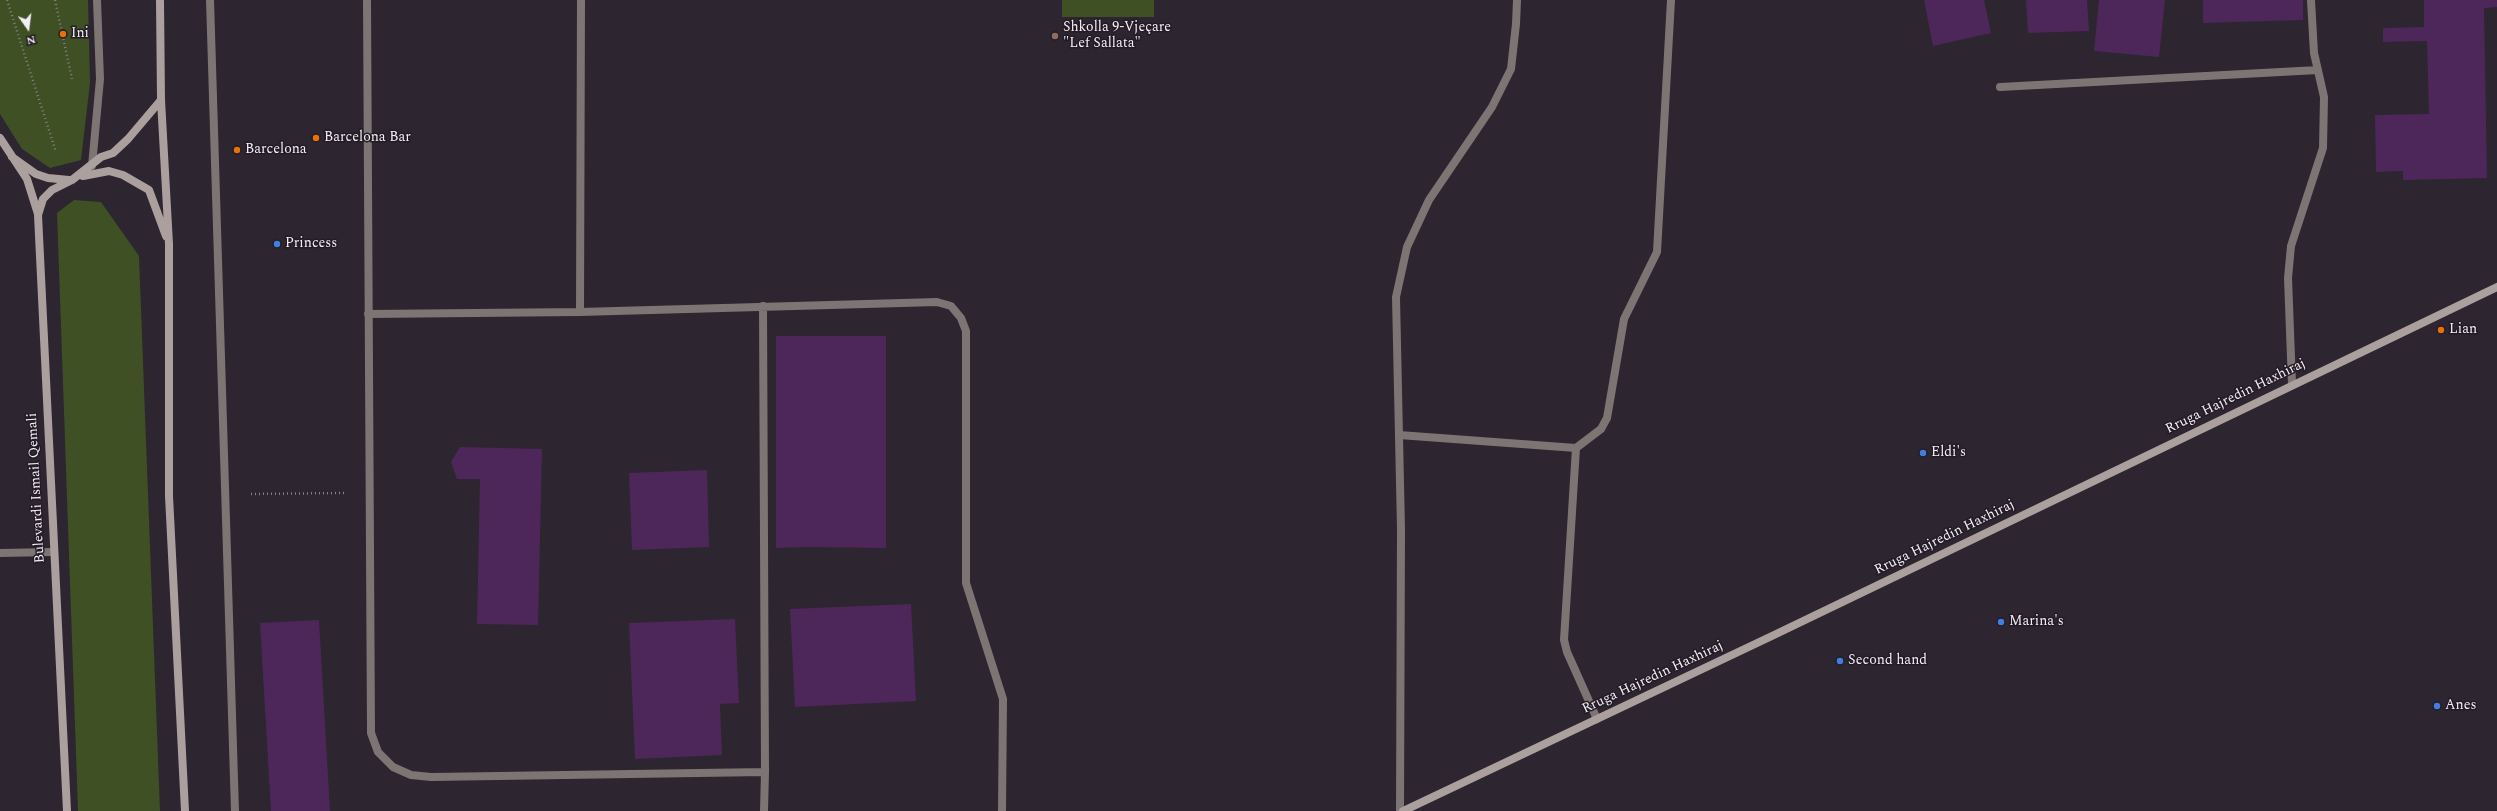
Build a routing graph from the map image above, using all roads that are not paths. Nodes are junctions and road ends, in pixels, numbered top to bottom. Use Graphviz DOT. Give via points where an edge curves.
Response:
graph roads {
  1 [pos="97,0"];
  2 [pos="160,0"];
  3 [pos="210,0"];
  4 [pos="367,0"];
  5 [pos="581,0"];
  6 [pos="1516,0"];
  7 [pos="1671,0"];
  8 [pos="2311,0"];
  9 [pos="2318,70"];
  10 [pos="2000,86"];
  11 [pos="161,100"];
  12 [pos="0,138"];
  13 [pos="12,157"];
  14 [pos="92,166"];
  15 [pos="68,180"];
  16 [pos="38,214"];
  17 [pos="169,244"];
  18 [pos="2497,287"];
  19 [pos="763,306"];
  20 [pos="580,312"];
  21 [pos="368,314"];
  22 [pos="2292,384"];
  23 [pos="1399,435"];
  24 [pos="1576,448"];
  25 [pos="53,552"];
  26 [pos="0,553"];
  27 [pos="1597,719"];
  28 [pos="765,772"];
  29 [pos="67,811"];
  30 [pos="185,811"];
  31 [pos="235,811"];
  32 [pos="764,811"];
  33 [pos="1002,811"];
  34 [pos="1400,811"];
  35 [pos="1403,811"];
  1 -- 14 [label="street" via="100,79"];
  2 -- 11 [label="main road, Bulevardi Ismail Qemali"];
  3 -- 31 [label="street"];
  4 -- 21 [label="street"];
  5 -- 20 [label="street"];
  6 -- 23 [label="street" via="1516,24 1510,69 1492,107 1429,200 1407,247 1396,297"];
  7 -- 24 [label="street" via="1657,252 1624,319 1607,418 1601,429"];
  8 -- 9 [label="street" via="2314,54"];
  9 -- 10 [label="street"];
  9 -- 22 [label="street" via="2324,97 2323,148 2291,246 2288,278"];
  11 -- 14 [label="main road, Bulevardi Ismail Qemali" via="128,140 113,153 101,157"];
  11 -- 17 [label="main road, Bulevardi Ismail Qemali"];
  12 -- 13 [label="main road"];
  13 -- 15 [label="main road" via="36,174"];
  13 -- 16 [label="main road" via="27,179"];
  14 -- 15 [label="main road, Bulevardi Ismail Qemali"];
  15 -- 16 [label="main road, Bulevardi Ismail Qemali" via="43,199"];
  15 -- 17 [label="main road, Bulevardi Ismail Qemali" via="109,171 123,175 149,190"];
  16 -- 25 [label="main road, Bulevardi Ismail Qemali"];
  17 -- 30 [label="main road, Bulevardi Ismail Qemali" via="169,496"];
  18 -- 22 [label="main road, Rruga Hajredin Haxhiraj"];
  19 -- 20 [label="street"];
  19 -- 28 [label="street"];
  19 -- 33 [label="street" via="937,302 952,306 961,318 966,331 966,583 1003,699"];
  20 -- 21 [label="street"];
  21 -- 28 [label="street" via="371,733 378,752 393,767 411,775 431,777"];
  22 -- 27 [label="main road, Rruga Hajredin Haxhiraj"];
  23 -- 24 [label="street"];
  23 -- 34 [label="street"];
  24 -- 27 [label="street" via="1564,640"];
  25 -- 26 [label="street"];
  25 -- 29 [label="main road, Bulevardi Ismail Qemali"];
  27 -- 35 [label="main road, Rruga Hajredin Haxhiraj"];
  28 -- 32 [label="street"];
}
